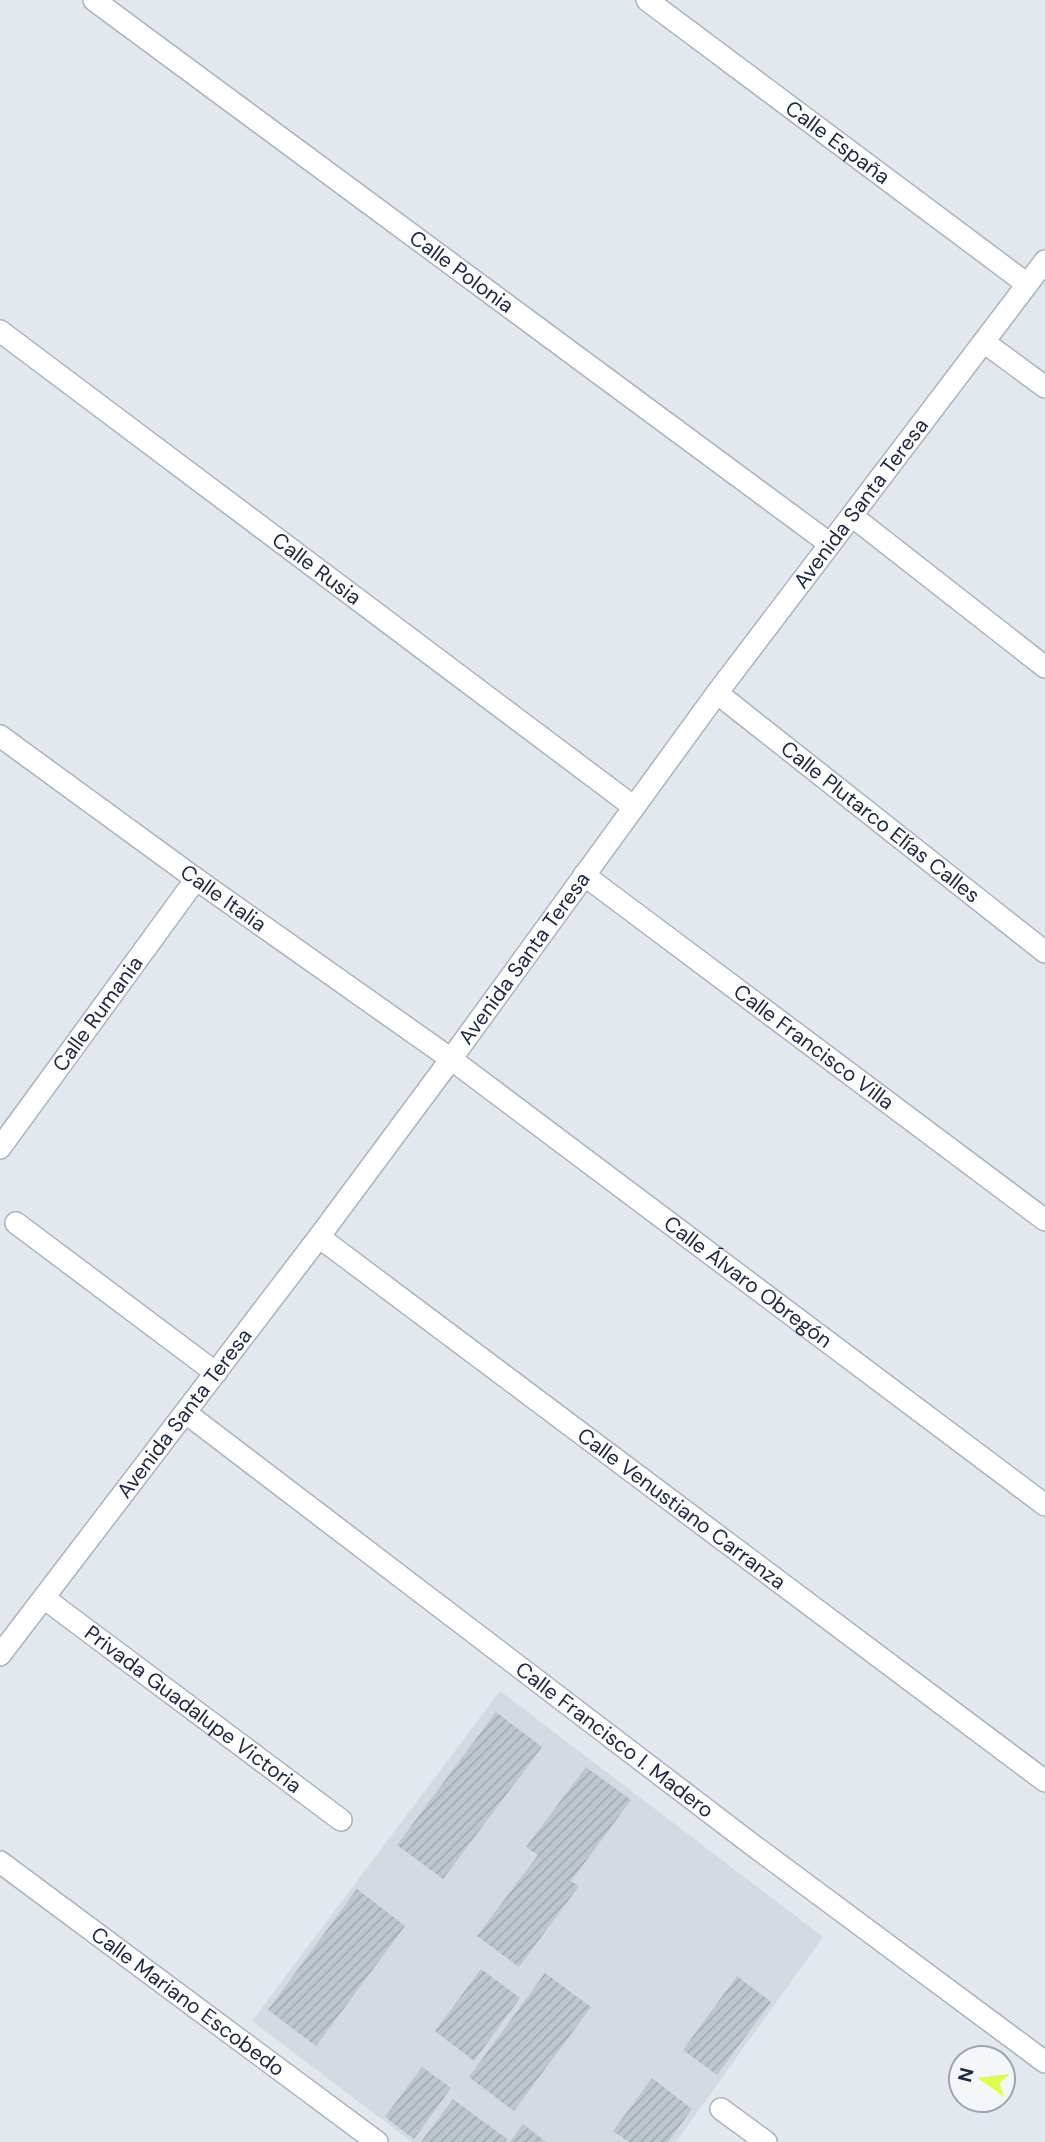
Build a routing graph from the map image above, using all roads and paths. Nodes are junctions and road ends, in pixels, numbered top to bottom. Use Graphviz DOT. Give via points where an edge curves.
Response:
graph roads {
  1 [pos="94,0"];
  2 [pos="647,0"];
  3 [pos="1045,261"];
  4 [pos="1027,284"];
  5 [pos="0,331"];
  6 [pos="984,342"];
  7 [pos="1045,387"];
  8 [pos="852,516"];
  9 [pos="830,544"];
  10 [pos="1045,667"];
  11 [pos="717,693"];
  12 [pos="0,736"];
  13 [pos="634,807"];
  14 [pos="584,875"];
  15 [pos="196,878"];
  16 [pos="1045,952"];
  17 [pos="451,1059"];
  18 [pos="0,1148"];
  19 [pos="1045,1220"];
  20 [pos="16,1223"];
  21 [pos="319,1237"];
  22 [pos="216,1373"];
  23 [pos="186,1413"];
  24 [pos="1045,1505"];
  25 [pos="44,1598"];
  26 [pos="0,1655"];
  27 [pos="1045,1781"];
  28 [pos="341,1819"];
  29 [pos="0,1862"];
  30 [pos="1045,2062"];
  31 [pos="721,2109"];
  32 [pos="377,2142"];
  33 [pos="766,2142"];
  1 -- 9 [label="street, Calle Polonia"];
  2 -- 4 [label="street, Calle España"];
  3 -- 4 [label="street, Avenida Santa Teresa"];
  4 -- 6 [label="street, Avenida Santa Teresa"];
  5 -- 13 [label="street, Calle Rusia"];
  6 -- 7 [label="street"];
  6 -- 8 [label="street, Avenida Santa Teresa"];
  8 -- 9 [label="street, Avenida Santa Teresa"];
  8 -- 10 [label="street"];
  9 -- 11 [label="street, Avenida Santa Teresa"];
  11 -- 13 [label="street, Avenida Santa Teresa"];
  11 -- 16 [label="street, Calle Plutarco Elías Calles"];
  12 -- 15 [label="street, Calle Italia"];
  13 -- 14 [label="street, Avenida Santa Teresa"];
  14 -- 17 [label="street, Avenida Santa Teresa"];
  14 -- 19 [label="street, Calle Francisco Villa"];
  15 -- 17 [label="street, Calle Italia"];
  15 -- 18 [label="street, Calle Rumania"];
  17 -- 21 [label="street, Avenida Santa Teresa"];
  17 -- 24 [label="street, Calle Álvaro Obregón"];
  20 -- 22 [label="street"];
  21 -- 22 [label="street, Avenida Santa Teresa"];
  21 -- 27 [label="street, Calle Venustiano Carranza"];
  22 -- 23 [label="street, Avenida Santa Teresa"];
  23 -- 25 [label="street, Avenida Santa Teresa"];
  23 -- 30 [label="street, Calle Francisco I. Madero"];
  25 -- 26 [label="street, Avenida Santa Teresa"];
  25 -- 28 [label="street, Privada Guadalupe Victoria"];
  29 -- 32 [label="street, Calle Mariano Escobedo"];
  31 -- 33 [label="street"];
}
